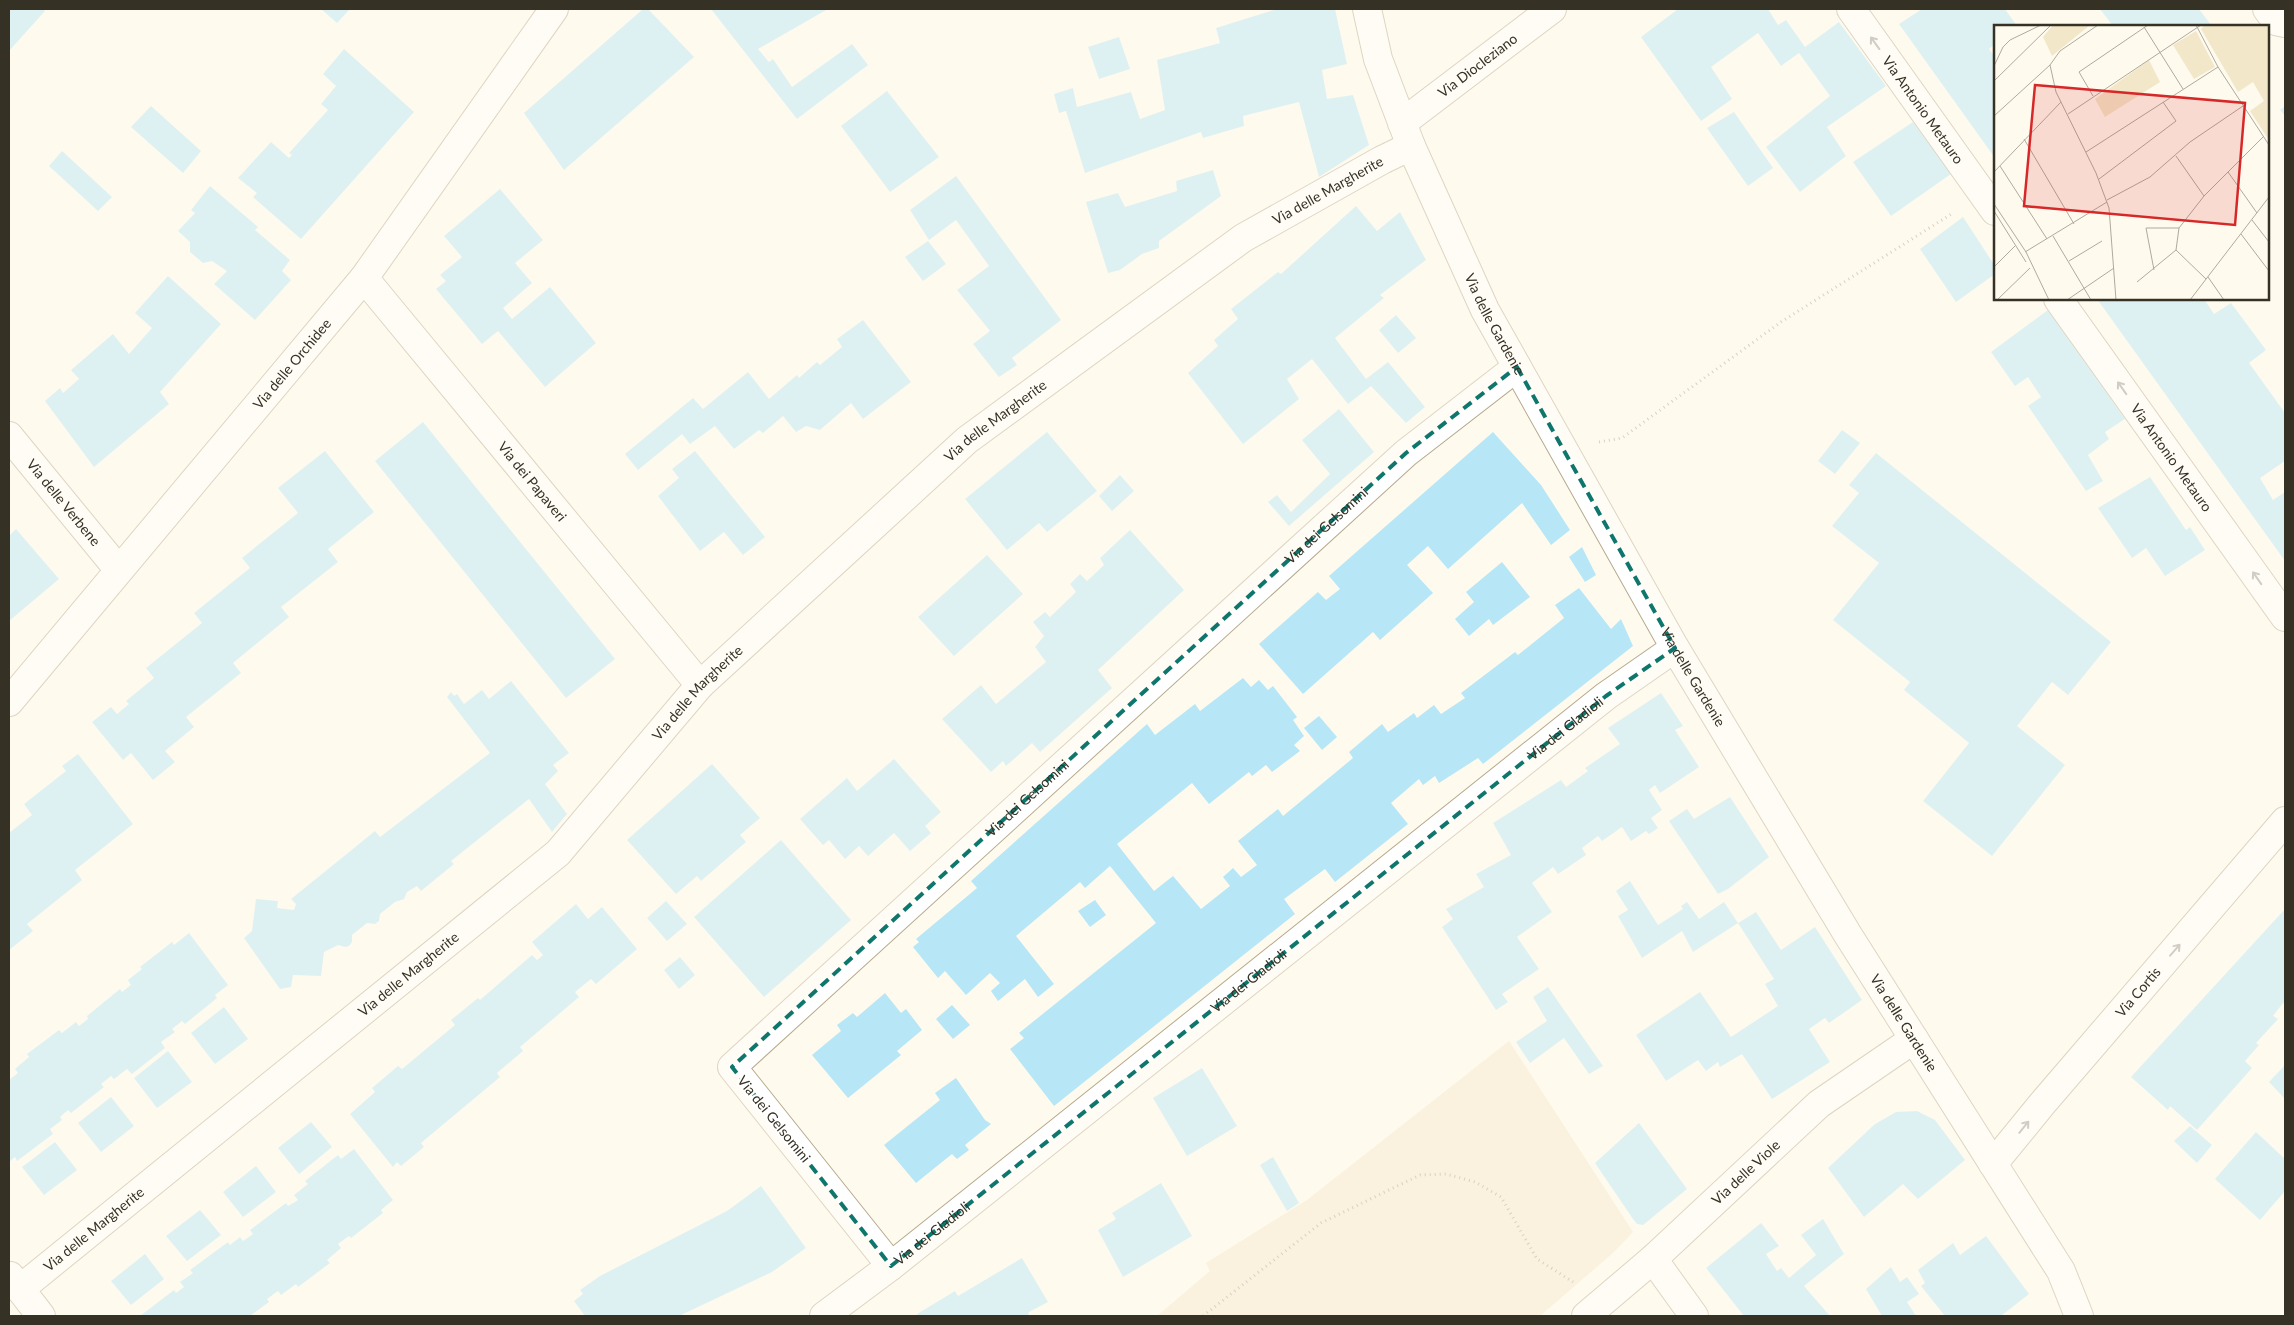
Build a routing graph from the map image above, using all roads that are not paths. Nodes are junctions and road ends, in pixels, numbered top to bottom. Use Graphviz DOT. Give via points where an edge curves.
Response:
graph roads {
  1 [pos="554,9"];
  2 [pos="1367,9"];
  3 [pos="1552,9"];
  4 [pos="1851,9"];
  5 [pos="2267,9"];
  6 [pos="2285,23"];
  7 [pos="1407,134"];
  8 [pos="1989,202"];
  9 [pos="364,278"];
  10 [pos="2059,300"];
  11 [pos="1517,367"];
  12 [pos="9,436"];
  13 [pos="118,569"];
  14 [pos="2285,617"];
  15 [pos="1676,648"];
  16 [pos="700,685"];
  17 [pos="9,702"];
  18 [pos="2285,821"];
  19 [pos="1914,1039"];
  20 [pos="1993,1164"];
  21 [pos="1653,1259"];
  22 [pos="891,1266"];
  23 [pos="15,1282"];
  24 [pos="41,1316"];
  25 [pos="824,1316"];
  26 [pos="1586,1316"];
  27 [pos="1694,1316"];
  28 [pos="2079,1316"];
  1 -- 9 [label="street, Via delle Orchidee"];
  2 -- 7 [label="street, Via delle Gardenie" via="1378,60"];
  3 -- 7 [label="street, Via Diocleziano"];
  8 -- 4 [label="street, Via Antonio Metauro, one-way"];
  5 -- 6 [label="street" via="2276,21"];
  7 -- 11 [label="street, Via delle Gardenie" via="1485,310"];
  7 -- 16 [label="street, Via delle Margherite" via="1382,160 1243,238 967,440"];
  9 -- 13 [label="street, Via delle Orchidee"];
  9 -- 16 [label="street, Via dei Papaveri"];
  14 -- 10 [label="street, Via Antonio Metauro, one-way"];
  11 -- 15 [label="street, Via delle Gardenie"];
  11 -- 22 [label="street, Via dei Gelsomini" via="1406,453 732,1067"];
  12 -- 13 [label="street, Via delle Verbene"];
  13 -- 17 [label="street, Via delle Orchidee"];
  15 -- 19 [label="street, Via delle Gardenie" via="1842,926"];
  15 -- 22 [label="street, Via dei Gladioli" via="1606,696"];
  16 -- 23 [label="street, Via delle Margherite" via="558,853"];
  20 -- 18 [label="street, Via Cortis, one-way"];
  19 -- 20 [label="street, Via delle Gardenie"];
  19 -- 21 [label="street, Via delle Viole" via="1819,1104"];
  20 -- 28 [label="street, Via delle Gardenie" via="2061,1271"];
  21 -- 26 [label="street, Via delle Viole"];
  21 -- 27 [label="street"];
  22 -- 25 [label="street, Via dei Gladioli"];
  23 -- 24 [label="street"];
}
